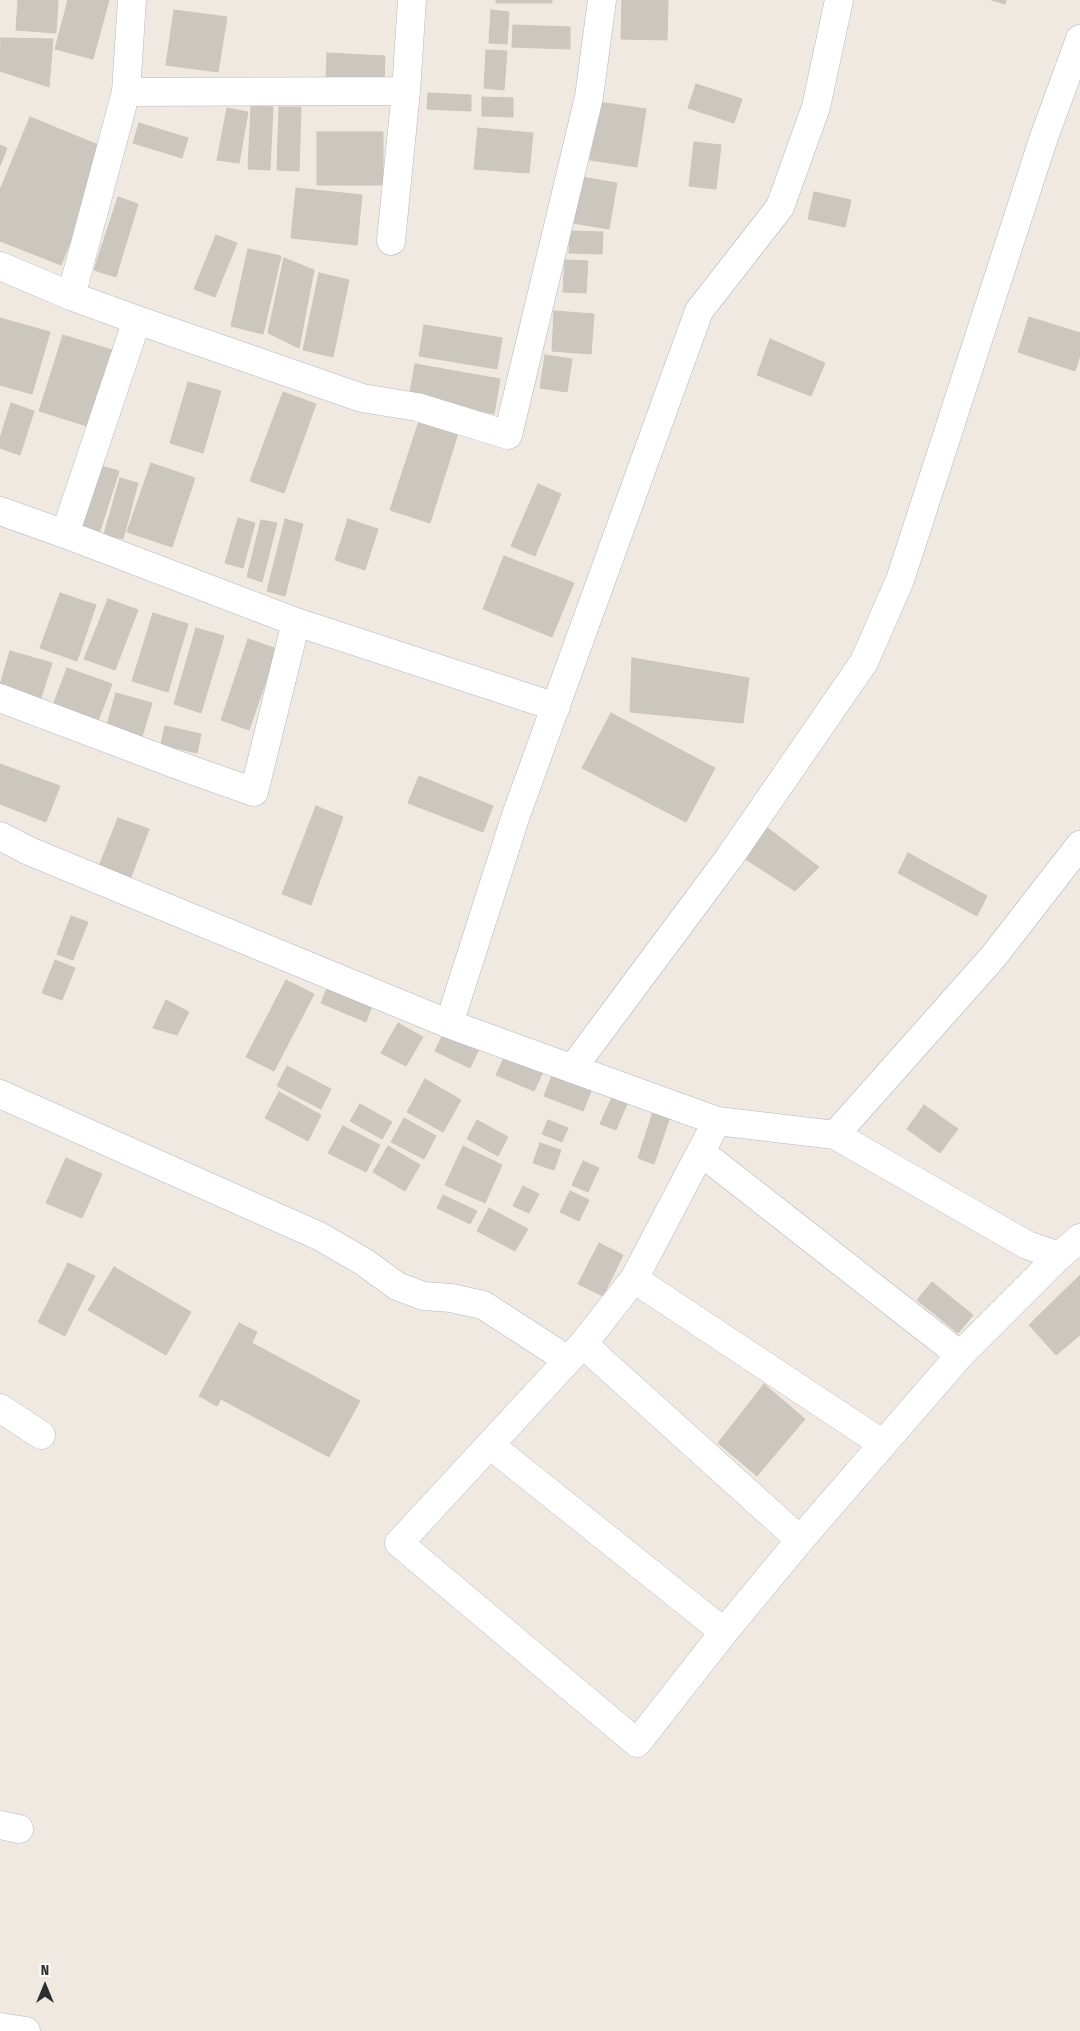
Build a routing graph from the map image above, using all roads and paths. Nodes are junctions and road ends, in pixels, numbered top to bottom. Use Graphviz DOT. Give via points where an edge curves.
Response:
graph roads {
  1 [pos="132,0"];
  2 [pos="412,0"];
  3 [pos="602,0"];
  4 [pos="839,0"];
  5 [pos="1080,39"];
  6 [pos="406,91"];
  7 [pos="126,92"];
  8 [pos="391,241"];
  9 [pos="0,266"];
  10 [pos="72,296"];
  11 [pos="137,320"];
  12 [pos="0,511"];
  13 [pos="66,534"];
  14 [pos="296,622"];
  15 [pos="0,698"];
  16 [pos="556,707"];
  17 [pos="0,836"];
  18 [pos="1080,845"];
  19 [pos="449,1024"];
  20 [pos="572,1069"];
  21 [pos="0,1094"];
  22 [pos="717,1122"];
  23 [pos="835,1135"];
  24 [pos="702,1153"];
  25 [pos="1080,1238"];
  26 [pos="1059,1256"];
  27 [pos="634,1280"];
  28 [pos="576,1352"];
  29 [pos="960,1355"];
  30 [pos="0,1408"];
  31 [pos="41,1435"];
  32 [pos="883,1444"];
  33 [pos="490,1445"];
  34 [pos="800,1540"];
  35 [pos="724,1632"];
  36 [pos="0,2027"];
  37 [pos="26,2031"];
  1 -- 7 [label="street"];
  2 -- 6 [label="street"];
  3 -- 11 [label="street" via="589,97 508,435 417,406 362,398"];
  4 -- 16 [label="street" via="816,107 780,207 699,311"];
  5 -- 20 [label="street" via="1043,140 900,580 864,662 729,858"];
  6 -- 7 [label="street"];
  6 -- 8 [label="street"];
  7 -- 10 [label="street"];
  9 -- 10 [label="street"];
  10 -- 11 [label="street"];
  11 -- 13 [label="street"];
  12 -- 13 [label="street"];
  13 -- 14 [label="street"];
  14 -- 15 [label="street" via="254,792"];
  14 -- 16 [label="street"];
  16 -- 19 [label="street" via="516,816"];
  17 -- 19 [label="street" via="29,851"];
  18 -- 23 [label="street" via="993,957"];
  19 -- 20 [label="street"];
  20 -- 22 [label="street"];
  21 -- 28 [label="street" via="319,1236 397,1286 423,1296 483,1305"];
  22 -- 23 [label="street"];
  22 -- 24 [label="street"];
  23 -- 26 [label="street" via="1027,1245"];
  24 -- 27 [label="street"];
  24 -- 29 [label="street"];
  25 -- 26 [label="street"];
  26 -- 29 [label="street"];
  27 -- 28 [label="street"];
  27 -- 32 [label="street"];
  28 -- 33 [label="street"];
  28 -- 34 [label="street"];
  29 -- 32 [label="street"];
  30 -- 31 [label="street"];
  32 -- 34 [label="street"];
  33 -- 35 [label="street"];
  33 -- 35 [label="street" via="399,1543 637,1744"];
  34 -- 35 [label="street"];
  36 -- 37 [label="street"];
}
